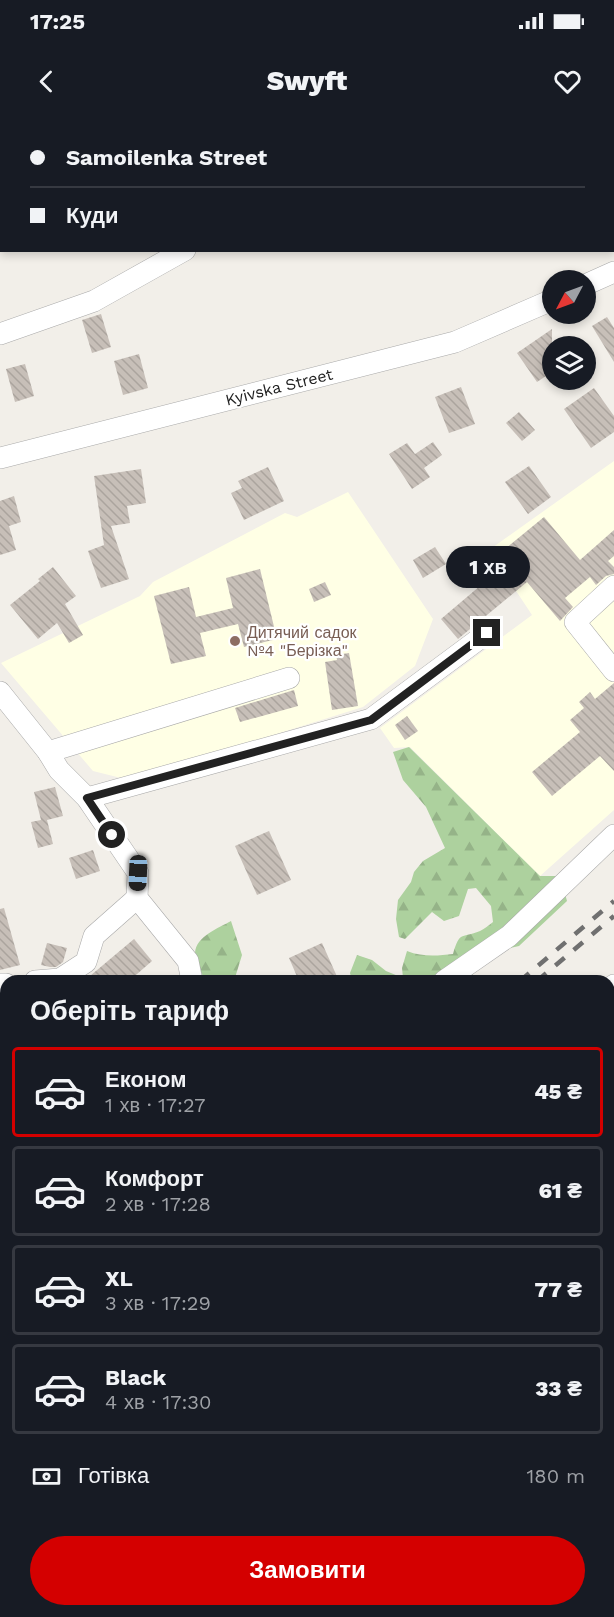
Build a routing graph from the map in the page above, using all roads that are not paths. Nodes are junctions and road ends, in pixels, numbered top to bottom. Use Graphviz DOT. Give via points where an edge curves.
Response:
graph roads {
  1 [pos="181,252"];
  2 [pos="614,272"];
  3 [pos="596,280"];
  4 [pos="542,304"];
  5 [pos="0,334"];
  6 [pos="0,458"];
  7 [pos="612,592"];
  8 [pos="487,633"];
  9 [pos="614,671"];
  10 [pos="289,678"];
  11 [pos="0,692"];
  12 [pos="48,752"];
  13 [pos="87,798"];
  14 [pos="614,835"];
  15 [pos="136,898"];
  16 [pos="66,975"];
  17 [pos="191,975"];
  18 [pos="453,975"];
  1 -- 5 [label="street" via="94,301"];
  2 -- 3 [label="street"];
  4 -- 6 [label="street, Kyivska Street" via="455,342"];
  7 -- 9 [label="street" via="575,622"];
  8 -- 13 [label="street" via="371,720"];
  10 -- 12 [label="street"];
  11 -- 12 [label="street"];
  12 -- 13 [label="street"];
  13 -- 15 [label="street" via="138,873"];
  14 -- 18 [label="street" via="509,936"];
  15 -- 16 [label="street" via="94,936 86,962"];
  15 -- 17 [label="street" via="188,961"];
}
